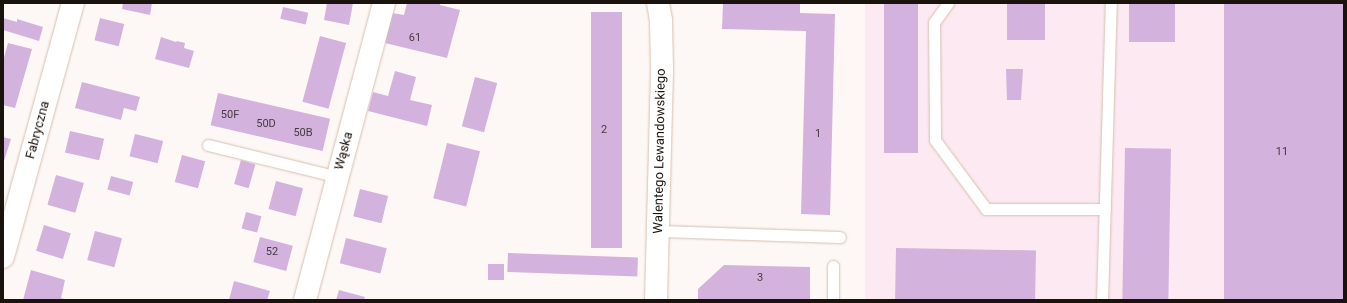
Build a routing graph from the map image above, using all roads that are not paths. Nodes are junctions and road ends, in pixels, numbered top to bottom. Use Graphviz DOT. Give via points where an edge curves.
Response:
graph roads {
  1 [pos="73,3"];
  2 [pos="384,3"];
  3 [pos="948,3"];
  4 [pos="1110,3"];
  5 [pos="659,4"];
  6 [pos="208,145"];
  7 [pos="338,177"];
  8 [pos="1105,209"];
  9 [pos="658,230"];
  10 [pos="840,237"];
  11 [pos="3,257"];
  12 [pos="833,266"];
  13 [pos="305,300"];
  14 [pos="656,300"];
  15 [pos="833,300"];
  16 [pos="1102,300"];
  1 -- 11 [label="street, Fabryczna"];
  2 -- 7 [label="street, Wąska"];
  3 -- 8 [label="lane" via="934,22 935,140 986,209"];
  4 -- 8 [label="lane"];
  5 -- 9 [label="street, Walentego Lewandowskiego" via="662,20 662,69"];
  6 -- 7 [label="lane"];
  7 -- 13 [label="street, Wąska"];
  8 -- 16 [label="lane"];
  9 -- 10 [label="lane"];
  9 -- 14 [label="street, Walentego Lewandowskiego"];
  12 -- 15 [label="lane"];
}
